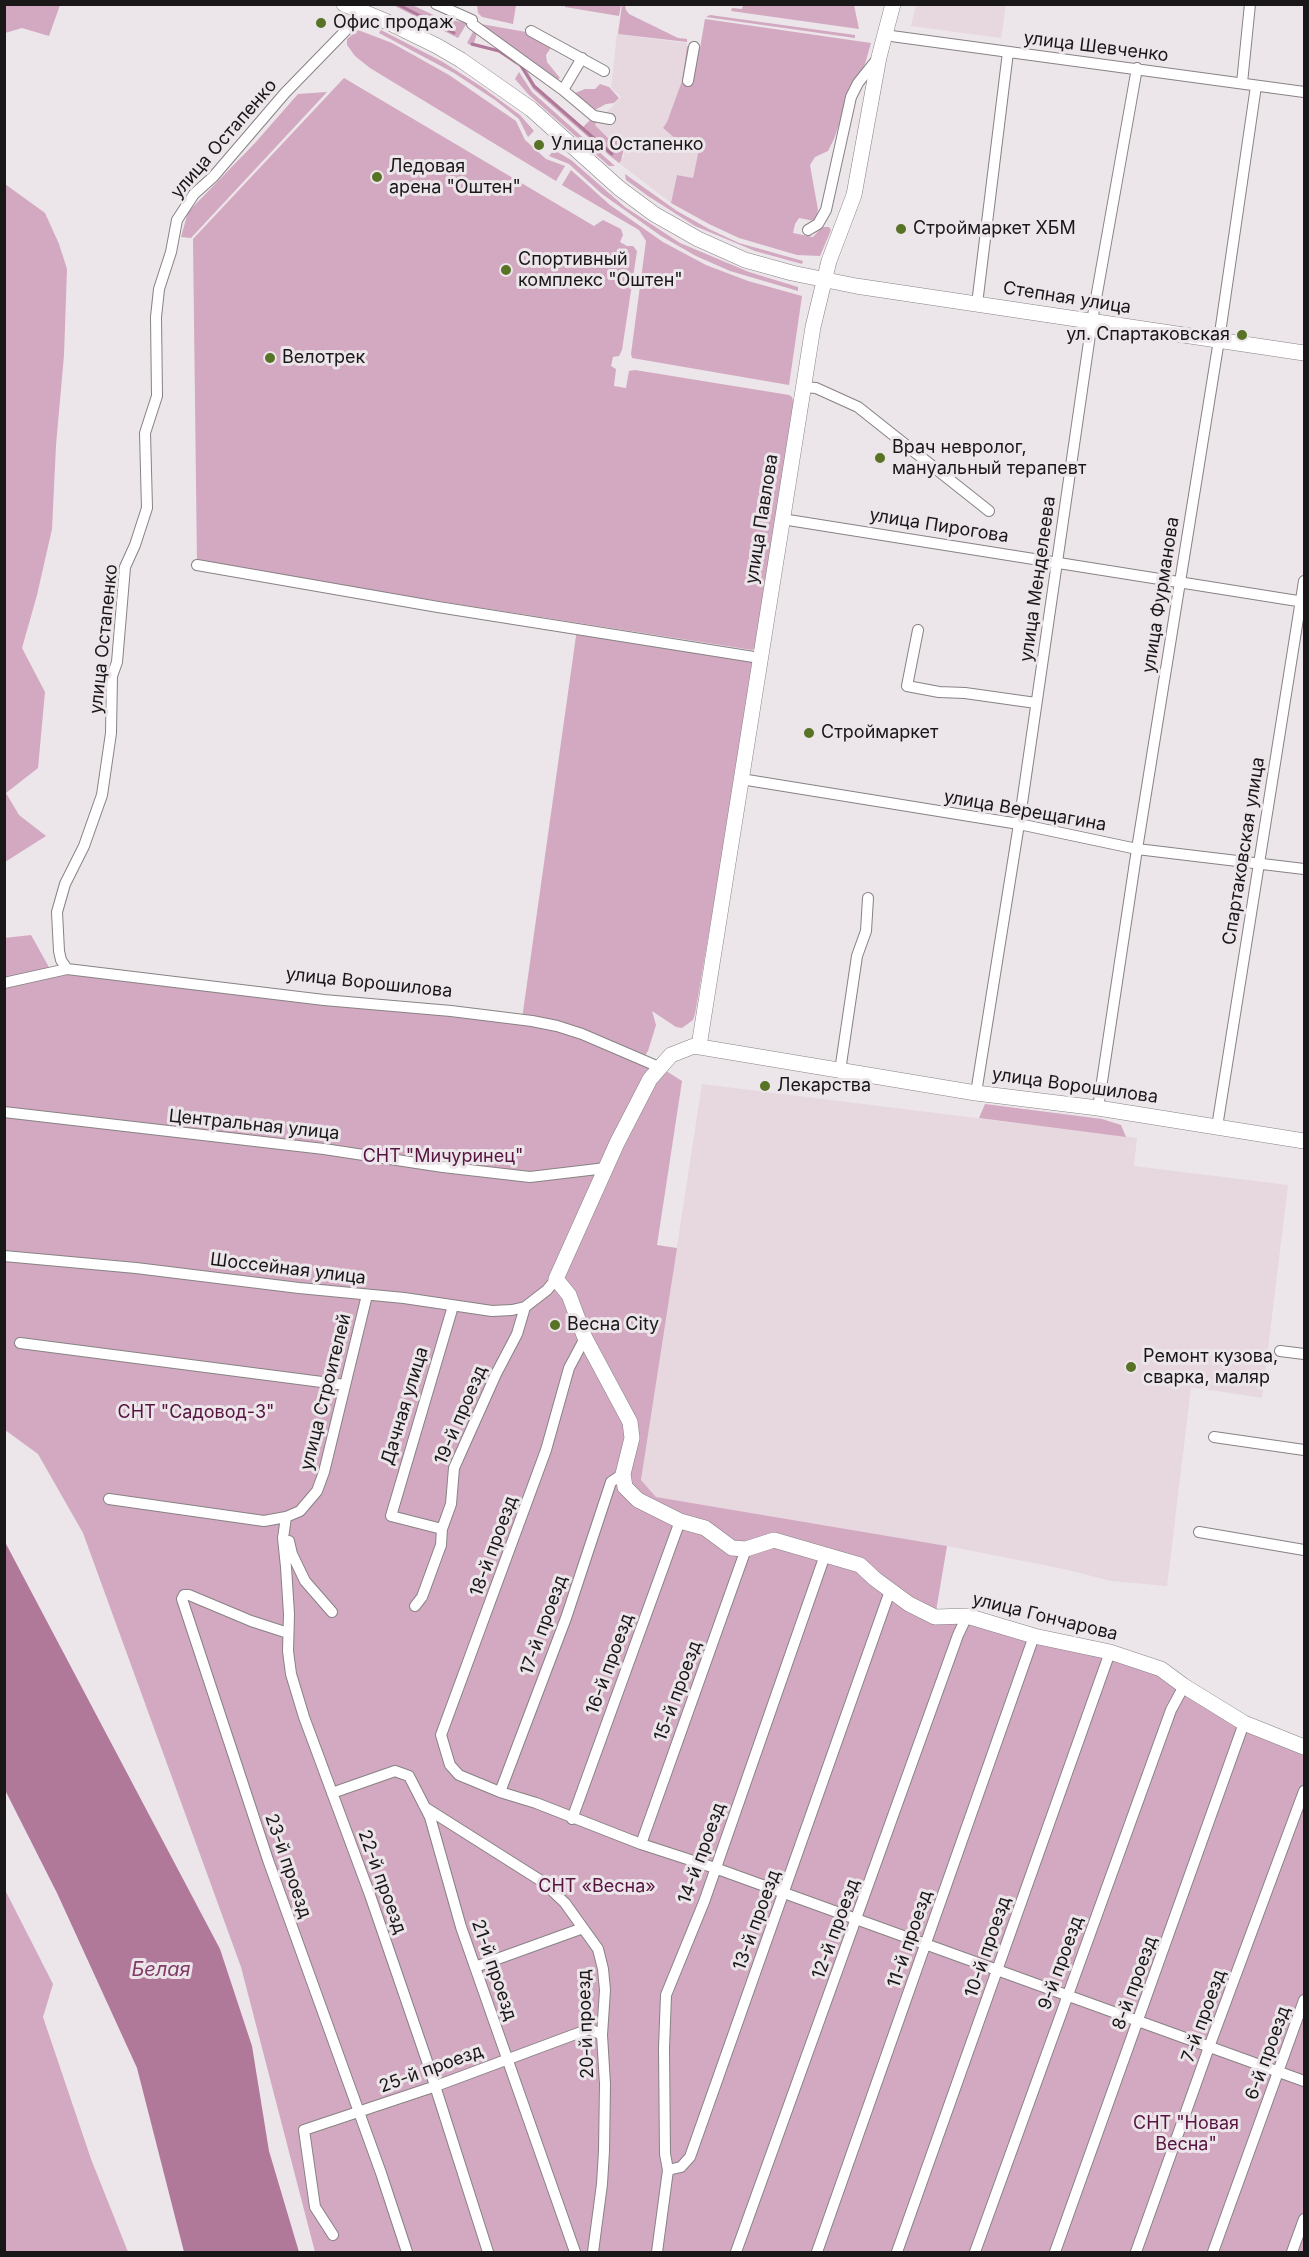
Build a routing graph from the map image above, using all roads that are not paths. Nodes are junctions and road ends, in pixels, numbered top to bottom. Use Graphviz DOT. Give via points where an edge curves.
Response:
graph roads {
  1 [pos="436,4"];
  2 [pos="893,4"];
  3 [pos="1250,4"];
  4 [pos="354,6"];
  5 [pos="531,31"];
  6 [pos="884,35"];
  7 [pos="694,46"];
  8 [pos="1008,52"];
  9 [pos="879,57"];
  10 [pos="582,58"];
  11 [pos="1137,68"];
  12 [pos="604,71"];
  13 [pos="688,81"];
  14 [pos="1242,83"];
  15 [pos="1256,86"];
  16 [pos="563,90"];
  17 [pos="1305,92"];
  18 [pos="610,119"];
  19 [pos="856,181"];
  20 [pos="808,230"];
  21 [pos="745,260"];
  22 [pos="824,280"];
  23 [pos="977,304"];
  24 [pos="1092,321"];
  25 [pos="1219,340"];
  26 [pos="1305,353"];
  27 [pos="803,387"];
  28 [pos="989,511"];
  29 [pos="782,519"];
  30 [pos="1057,561"];
  31 [pos="197,565"];
  32 [pos="1305,581"];
  33 [pos="1180,582"];
  34 [pos="1303,602"];
  35 [pos="918,630"];
  36 [pos="760,658"];
  37 [pos="1036,703"];
  38 [pos="741,779"];
  39 [pos="1019,824"];
  40 [pos="1137,849"];
  41 [pos="1258,863"];
  42 [pos="1305,869"];
  43 [pos="868,898"];
  44 [pos="68,969"];
  45 [pos="4,983"];
  46 [pos="699,1046"];
  47 [pos="659,1067"];
  48 [pos="840,1071"];
  49 [pos="976,1093"];
  50 [pos="1098,1108"];
  51 [pos="4,1112"];
  52 [pos="1217,1127"];
  53 [pos="1305,1141"];
  54 [pos="606,1168"];
  55 [pos="4,1256"];
  56 [pos="556,1279"];
  57 [pos="367,1295"];
  58 [pos="453,1306"];
  59 [pos="525,1307"];
  60 [pos="585,1338"];
  61 [pos="20,1343"];
  62 [pos="1280,1351"];
  63 [pos="1305,1354"];
  64 [pos="345,1385"];
  65 [pos="1214,1437"];
  66 [pos="1305,1450"];
  67 [pos="623,1474"];
  68 [pos="109,1499"];
  69 [pos="286,1517"];
  70 [pos="680,1521"];
  71 [pos="442,1529"];
  72 [pos="1199,1532"];
  73 [pos="746,1549"];
  74 [pos="1305,1550"];
  75 [pos="825,1556"];
  76 [pos="890,1591"];
  77 [pos="414,1606"];
  78 [pos="332,1612"];
  79 [pos="967,1616"];
  80 [pos="288,1633"];
  81 [pos="1034,1636"];
  82 [pos="1110,1652"];
  83 [pos="1184,1686"];
  84 [pos="1244,1723"];
  85 [pos="1305,1747"];
  86 [pos="1305,1791"];
  87 [pos="500,1792"];
  88 [pos="332,1793"];
  89 [pos="425,1807"];
  90 [pos="572,1819"];
  91 [pos="640,1844"];
  92 [pos="715,1868"];
  93 [pos="785,1894"];
  94 [pos="857,1919"];
  95 [pos="583,1928"];
  96 [pos="926,1944"];
  97 [pos="475,1967"];
  98 [pos="998,1969"];
  99 [pos="1067,1996"];
  100 [pos="1305,2000"];
  101 [pos="1139,2021"];
  102 [pos="603,2035"];
  103 [pos="1209,2047"];
  104 [pos="507,2059"];
  105 [pos="1279,2072"];
  106 [pos="1305,2080"];
  107 [pos="436,2086"];
  108 [pos="358,2112"];
  109 [pos="669,2170"];
  110 [pos="1305,2219"];
  111 [pos="333,2235"];
  112 [pos="407,2253"];
  113 [pos="488,2253"];
  114 [pos="575,2253"];
  115 [pos="592,2253"];
  116 [pos="657,2253"];
  117 [pos="736,2253"];
  118 [pos="817,2253"];
  119 [pos="897,2253"];
  120 [pos="975,2253"];
  121 [pos="1055,2253"];
  122 [pos="1136,2253"];
  123 [pos="1213,2253"];
  124 [pos="1292,2253"];
  1 -- 16 [label="street" via="472,22"];
  2 -- 6 [label="street, улица Павлова"];
  3 -- 14 [label="street"];
  4 -- 21 [label="street" via="461,60 531,110 654,214"];
  4 -- 44 [label="street, улица Остапенко" via="353,23 194,194 177,220 159,289 157,396 145,433 147,508 125,567 102,795 57,912 59,951"];
  5 -- 10 [label="street"];
  6 -- 8 [label="street, улица Шевченко"];
  6 -- 9 [label="street, улица Павлова"];
  7 -- 13 [label="street"];
  8 -- 11 [label="street, улица Шевченко"];
  8 -- 23 [label="street"];
  9 -- 19 [label="street, улица Павлова"];
  9 -- 20 [label="street" via="851,97 826,210 818,224"];
  10 -- 12 [label="street"];
  10 -- 16 [label="street"];
  11 -- 14 [label="street, улица Шевченко"];
  11 -- 24 [label="street, улица Менделеева"];
  14 -- 15 [label="street, улица Шевченко"];
  15 -- 17 [label="street, улица Шевченко"];
  15 -- 25 [label="street, улица Фурманова"];
  16 -- 18 [label="street" via="594,116"];
  19 -- 21 [label="street" via="816,265 807,268"];
  19 -- 22 [label="street, улица Павлова"];
  21 -- 22 [label="street, Степная улица"];
  22 -- 23 [label="street, Степная улица"];
  22 -- 27 [label="street, улица Павлова"];
  23 -- 24 [label="street, Степная улица"];
  24 -- 25 [label="street, Степная улица"];
  24 -- 30 [label="street, улица Менделеева"];
  25 -- 26 [label="street, Степная улица"];
  25 -- 33 [label="street, улица Фурманова"];
  27 -- 28 [label="street, улица Пирогова" via="816,388 858,407"];
  27 -- 29 [label="street, улица Павлова"];
  29 -- 30 [label="street, улица Пирогова"];
  29 -- 36 [label="street, улица Павлова"];
  30 -- 33 [label="street, улица Пирогова"];
  30 -- 37 [label="street, улица Менделеева"];
  31 -- 36 [label="street"];
  32 -- 34 [label="street, Спартаковская улица"];
  33 -- 34 [label="street, улица Пирогова"];
  33 -- 40 [label="street, улица Фурманова"];
  34 -- 41 [label="street, Спартаковская улица"];
  35 -- 37 [label="street" via="907,686"];
  36 -- 38 [label="street, улица Павлова"];
  37 -- 39 [label="street, улица Менделеева"];
  38 -- 39 [label="street, улица Верещагина"];
  38 -- 46 [label="street, улица Павлова"];
  39 -- 40 [label="street, улица Верещагина"];
  39 -- 49 [label="street, улица Менделеева"];
  40 -- 41 [label="street, улица Верещагина"];
  40 -- 50 [label="street, улица Фурманова"];
  41 -- 42 [label="street, улица Верещагина"];
  41 -- 52 [label="street, Спартаковская улица"];
  43 -- 48 [label="street" via="866,931 857,956"];
  44 -- 45 [label="street, улица Ворошилова"];
  44 -- 47 [label="street, улица Ворошилова" via="532,1021 582,1034"];
  46 -- 47 [label="street" via="679,1050"];
  46 -- 48 [label="street, улица Ворошилова"];
  47 -- 54 [label="street"];
  48 -- 49 [label="street, улица Ворошилова"];
  49 -- 50 [label="street, улица Ворошилова"];
  50 -- 52 [label="street, улица Ворошилова"];
  51 -- 54 [label="street, Центральная улица" via="530,1177"];
  52 -- 53 [label="street, улица Ворошилова"];
  54 -- 56 [label="street"];
  55 -- 57 [label="street, Шоссейная улица"];
  56 -- 59 [label="street"];
  56 -- 60 [label="street" via="569,1295"];
  57 -- 58 [label="street, Шоссейная улица"];
  57 -- 64 [label="street, улица Строителей"];
  58 -- 59 [label="street, Шоссейная улица" via="492,1311"];
  58 -- 71 [label="street, Дачная улица" via="391,1516"];
  59 -- 71 [label="street, 19-й проезд" via="517,1334 454,1468 451,1504"];
  60 -- 67 [label="street" via="630,1422 632,1438"];
  60 -- 87 [label="street, 18-й проезд" via="569,1368 546,1450 441,1736 450,1765 459,1775"];
  61 -- 64 [label="street"];
  62 -- 63 [label="street"];
  64 -- 69 [label="street, улица Строителей" via="317,1491 300,1511"];
  65 -- 66 [label="street"];
  67 -- 70 [label="street" via="626,1487 638,1500"];
  67 -- 87 [label="street, 17-й проезд" via="611,1482 566,1618"];
  68 -- 69 [label="street" via="237,1519 264,1521"];
  69 -- 78 [label="street" via="298,1567"];
  69 -- 80 [label="street, 22-й проезд" via="283,1538"];
  70 -- 73 [label="street" via="705,1528 732,1548"];
  70 -- 90 [label="street, 16-й проезд"];
  71 -- 77 [label="street, 19-й проезд" via="441,1545 422,1597"];
  72 -- 74 [label="street"];
  73 -- 75 [label="street, улица Гончарова" via="774,1540"];
  73 -- 91 [label="street, 15-й проезд"];
  75 -- 76 [label="street, улица Гончарова" via="860,1565"];
  75 -- 92 [label="street, 14-й проезд"];
  76 -- 79 [label="street, улица Гончарова" via="935,1617"];
  76 -- 93 [label="street, 13-й проезд"];
  79 -- 81 [label="street, улица Гончарова"];
  79 -- 94 [label="street, 12-й проезд"];
  80 -- 88 [label="street, 22-й проезд" via="291,1674"];
  80 -- 108 [label="street, 23-й проезд" via="189,1595 182,1599 268,1860"];
  81 -- 82 [label="street, улица Гончарова"];
  81 -- 96 [label="street, 11-й проезд"];
  82 -- 83 [label="street, улица Гончарова" via="1161,1669"];
  82 -- 98 [label="street, 10-й проезд"];
  83 -- 84 [label="street, улица Гончарова"];
  83 -- 99 [label="street, 9-й проезд" via="1171,1710"];
  84 -- 85 [label="street, улица Гончарова"];
  84 -- 101 [label="street, 8-й проезд"];
  86 -- 103 [label="street, 7-й проезд"];
  87 -- 90 [label="street"];
  88 -- 89 [label="street, 21-й проезд" via="395,1772 409,1776"];
  88 -- 107 [label="street, 22-й проезд"];
  89 -- 95 [label="street, 20-й проезд" via="543,1882"];
  89 -- 97 [label="street, 21-й проезд"];
  90 -- 91 [label="street"];
  91 -- 92 [label="street"];
  92 -- 93 [label="street"];
  92 -- 109 [label="street, 14-й проезд" via="666,1995 665,2154"];
  93 -- 94 [label="street"];
  93 -- 109 [label="street, 13-й проезд" via="690,2157 681,2167"];
  94 -- 96 [label="street"];
  94 -- 117 [label="street, 12-й проезд"];
  95 -- 97 [label="street"];
  95 -- 102 [label="street, 20-й проезд" via="598,1949 603,1969"];
  96 -- 98 [label="street"];
  96 -- 118 [label="street, 11-й проезд"];
  97 -- 104 [label="street, 21-й проезд"];
  98 -- 99 [label="street"];
  98 -- 119 [label="street, 10-й проезд"];
  99 -- 101 [label="street"];
  99 -- 120 [label="street, 9-й проезд"];
  100 -- 105 [label="street, 6-й проезд"];
  101 -- 103 [label="street"];
  101 -- 121 [label="street, 8-й проезд"];
  102 -- 104 [label="street, 25-й проезд" via="590,2029"];
  102 -- 115 [label="street, 20-й проезд" via="603,2184"];
  103 -- 105 [label="street"];
  103 -- 122 [label="street, 7-й проезд"];
  104 -- 107 [label="street, 25-й проезд"];
  104 -- 114 [label="street, 21-й проезд"];
  105 -- 106 [label="street"];
  105 -- 123 [label="street, 6-й проезд"];
  107 -- 108 [label="street, 25-й проезд"];
  107 -- 113 [label="street, 22-й проезд"];
  108 -- 111 [label="street, 25-й проезд" via="304,2130 315,2207"];
  108 -- 112 [label="street, 23-й проезд"];
  109 -- 116 [label="street"];
  110 -- 124 [label="street"];
}
